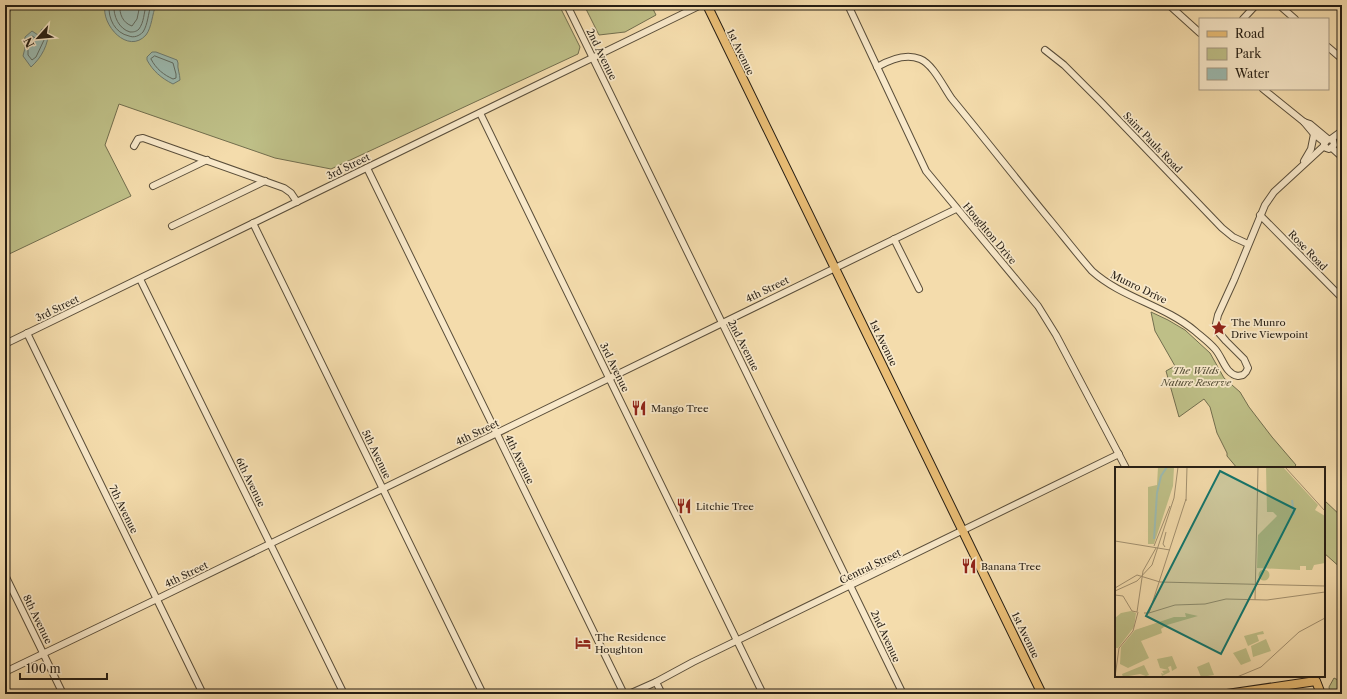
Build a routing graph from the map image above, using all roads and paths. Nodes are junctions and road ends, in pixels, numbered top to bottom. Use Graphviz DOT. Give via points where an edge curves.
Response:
graph roads {
  1 [pos="567,5"];
  2 [pos="701,5"];
  3 [pos="707,5"];
  4 [pos="848,5"];
  5 [pos="1169,5"];
  6 [pos="1256,5"];
  7 [pos="1279,5"];
  8 [pos="1244,18"];
  9 [pos="1294,18"];
  10 [pos="1199,32"];
  11 [pos="1329,48"];
  12 [pos="1045,50"];
  13 [pos="593,58"];
  14 [pos="1342,59"];
  15 [pos="877,66"];
  16 [pos="1264,90"];
  17 [pos="480,113"];
  18 [pos="1304,122"];
  19 [pos="1342,132"];
  20 [pos="1314,134"];
  21 [pos="1329,144"];
  22 [pos="134,146"];
  23 [pos="1342,152"];
  24 [pos="1342,157"];
  25 [pos="207,160"];
  26 [pos="367,168"];
  27 [pos="1298,171"];
  28 [pos="265,181"];
  29 [pos="153,186"];
  30 [pos="297,202"];
  31 [pos="956,209"];
  32 [pos="1260,215"];
  33 [pos="253,223"];
  34 [pos="172,226"];
  35 [pos="894,239"];
  36 [pos="1248,244"];
  37 [pos="835,267"];
  38 [pos="140,278"];
  39 [pos="919,289"];
  40 [pos="1342,298"];
  41 [pos="722,323"];
  42 [pos="27,333"];
  43 [pos="5,344"];
  44 [pos="609,378"];
  45 [pos="497,433"];
  46 [pos="1119,454"];
  47 [pos="1126,467"];
  48 [pos="383,488"];
  49 [pos="964,531"];
  50 [pos="270,544"];
  51 [pos="5,575"];
  52 [pos="851,586"];
  53 [pos="157,599"];
  54 [pos="738,641"];
  55 [pos="43,653"];
  56 [pos="5,672"];
  57 [pos="1314,678"];
  58 [pos="656,682"];
  59 [pos="1041,693"];
  60 [pos="63,694"];
  61 [pos="204,694"];
  62 [pos="344,694"];
  63 [pos="483,694"];
  64 [pos="624,694"];
  65 [pos="629,694"];
  66 [pos="662,694"];
  67 [pos="763,694"];
  68 [pos="903,694"];
  69 [pos="1227,694"];
  70 [pos="1321,694"];
  1 -- 13 [label="street, 2nd Avenue"];
  2 -- 13 [label="street, 3rd Street"];
  3 -- 37 [label="main road, 1st Avenue"];
  4 -- 15 [label="street, Houghton Drive"];
  5 -- 10 [label="street"];
  6 -- 8 [label="street"];
  7 -- 9 [label="street"];
  11 -- 14 [label="street"];
  12 -- 36 [label="street, Saint Pauls Road" via="1102,102 1229,235"];
  13 -- 17 [label="street, 3rd Street"];
  13 -- 41 [label="street, 2nd Avenue"];
  15 -- 31 [label="street, Houghton Drive" via="926,171"];
  15 -- 36 [label="street, Munro Drive" via="905,57 923,60 1092,272 1116,289 1169,313 1190,326 1220,355 1229,371 1238,376 1243,376 1246,372 1246,362 1221,335 1216,322"];
  16 -- 18 [label="street"];
  17 -- 26 [label="street, 3rd Street"];
  17 -- 44 [label="street, 3rd Avenue"];
  18 -- 20 [label="street"];
  18 -- 21 [label="street" via="1310,124"];
  19 -- 21 [label="street, Munro Drive"];
  20 -- 21 [label="street"];
  20 -- 27 [label="street" via="1311,149"];
  21 -- 23 [label="street"];
  21 -- 24 [label="street"];
  21 -- 27 [label="street, Munro Drive"];
  22 -- 25 [label="street" via="138,139 144,138"];
  25 -- 28 [label="street"];
  25 -- 29 [label="street"];
  26 -- 30 [label="street, 3rd Street"];
  26 -- 45 [label="street, 4th Avenue"];
  27 -- 32 [label="street, Munro Drive" via="1274,192"];
  28 -- 30 [label="street" via="287,190"];
  28 -- 34 [label="street"];
  30 -- 33 [label="street, 3rd Street"];
  31 -- 35 [label="street, 4th Street"];
  31 -- 46 [label="street, Houghton Drive" via="1038,306"];
  32 -- 36 [label="street, Munro Drive"];
  32 -- 40 [label="street, Rose Road"];
  33 -- 38 [label="street, 3rd Street"];
  33 -- 48 [label="street, 5th Avenue"];
  35 -- 37 [label="street, 4th Street"];
  35 -- 39 [label="street"];
  37 -- 41 [label="street, 4th Street"];
  37 -- 49 [label="main road, 1st Avenue"];
  38 -- 42 [label="street, 3rd Street"];
  38 -- 50 [label="street, 6th Avenue"];
  41 -- 44 [label="street, 4th Street"];
  41 -- 52 [label="street, 2nd Avenue"];
  42 -- 43 [label="street, 3rd Street"];
  42 -- 53 [label="street, 7th Avenue"];
  44 -- 45 [label="street, 4th Street"];
  44 -- 54 [label="street, 3rd Avenue"];
  45 -- 48 [label="street, 4th Street"];
  45 -- 64 [label="street, 4th Avenue"];
  46 -- 47 [label="street, Houghton Drive"];
  46 -- 49 [label="street, Central Street"];
  48 -- 50 [label="street, 4th Street"];
  48 -- 63 [label="street, 5th Avenue"];
  49 -- 52 [label="street, Central Street"];
  49 -- 59 [label="main road, 1st Avenue"];
  50 -- 53 [label="street, 4th Street"];
  50 -- 62 [label="street, 6th Avenue"];
  51 -- 55 [label="street, 8th Avenue"];
  52 -- 54 [label="street, Central Street"];
  52 -- 68 [label="street, 2nd Avenue"];
  53 -- 55 [label="street, 4th Street"];
  53 -- 61 [label="street, 7th Avenue"];
  54 -- 58 [label="street, Central Street"];
  54 -- 67 [label="street, 3rd Avenue"];
  55 -- 56 [label="street, 4th Street"];
  55 -- 60 [label="street, 8th Avenue"];
  57 -- 69 [label="main road"];
  57 -- 70 [label="main road"];
  58 -- 65 [label="street, Central Street"];
  58 -- 66 [label="street"];
}
